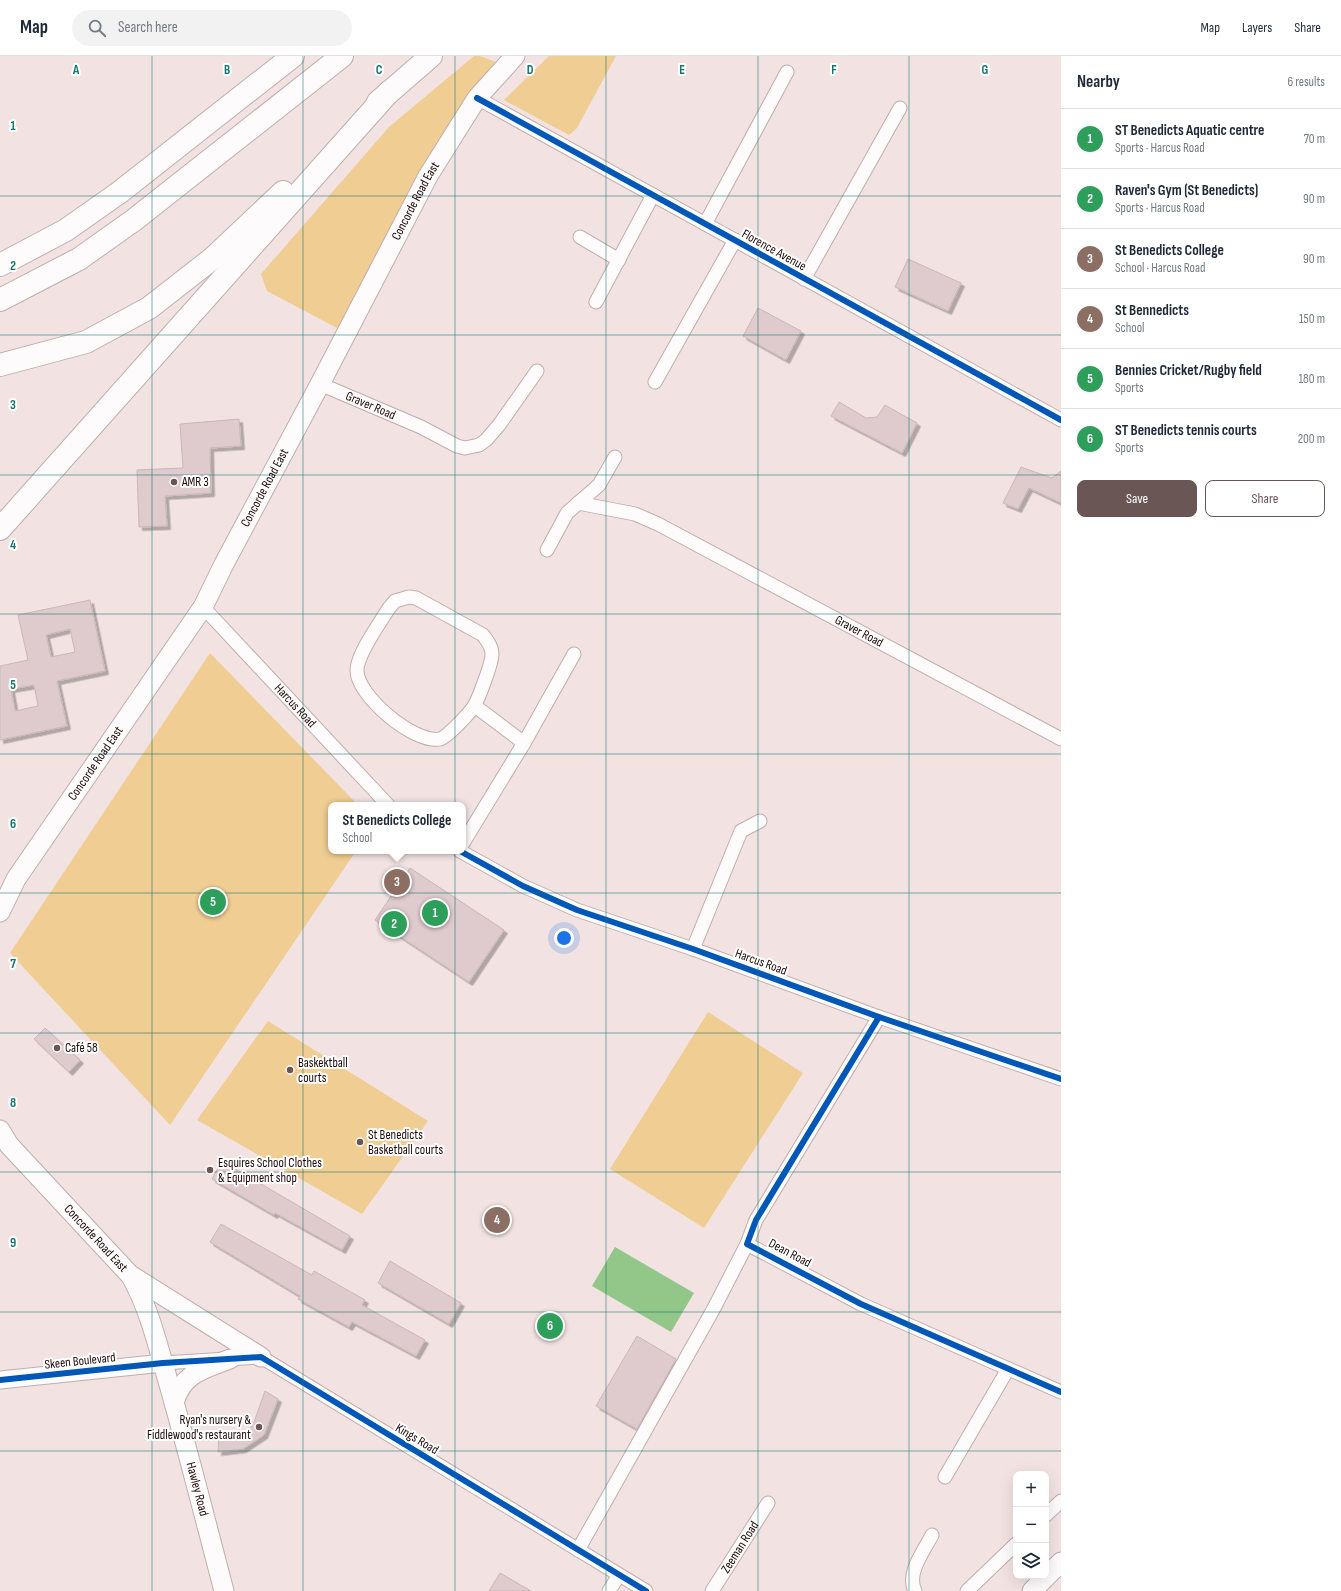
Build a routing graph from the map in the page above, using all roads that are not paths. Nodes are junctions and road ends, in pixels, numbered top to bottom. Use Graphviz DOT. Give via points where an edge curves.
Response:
graph roads {
  1 [pos="293,56"];
  2 [pos="342,56"];
  3 [pos="432,56"];
  4 [pos="515,56"];
  5 [pos="787,72"];
  6 [pos="389,92"];
  7 [pos="477,98"];
  8 [pos="900,108"];
  9 [pos="653,195"];
  10 [pos="705,224"];
  11 [pos="580,238"];
  12 [pos="735,240"];
  13 [pos="619,260"];
  14 [pos="0,265"];
  15 [pos="804,279"];
  16 [pos="2,300"];
  17 [pos="596,302"];
  18 [pos="0,365"];
  19 [pos="537,371"];
  20 [pos="655,382"];
  21 [pos="320,384"];
  22 [pos="1061,420"];
  23 [pos="615,457"];
  24 [pos="578,502"];
  25 [pos="0,529"];
  26 [pos="547,550"];
  27 [pos="203,607"];
  28 [pos="574,654"];
  29 [pos="474,706"];
  30 [pos="1061,739"];
  31 [pos="524,743"];
  32 [pos="385,802"];
  33 [pos="760,821"];
  34 [pos="466,838"];
  35 [pos="465,854"];
  36 [pos="0,912"];
  37 [pos="693,948"];
  38 [pos="879,1017"];
  39 [pos="1061,1079"];
  40 [pos="0,1130"];
  41 [pos="747,1244"];
  42 [pos="131,1276"];
  43 [pos="261,1357"];
  44 [pos="230,1359"];
  45 [pos="163,1364"];
  46 [pos="1008,1369"];
  47 [pos="0,1380"];
  48 [pos="1061,1392"];
  49 [pos="174,1404"];
  50 [pos="945,1477"];
  51 [pos="1061,1501"];
  52 [pos="768,1503"];
  53 [pos="1049,1512"];
  54 [pos="932,1535"];
  55 [pos="1013,1547"];
  56 [pos="578,1550"];
  57 [pos="1061,1562"];
  58 [pos="619,1575"];
  59 [pos="224,1591"];
  60 [pos="608,1591"];
  61 [pos="646,1591"];
  62 [pos="712,1591"];
  63 [pos="915,1591"];
  64 [pos="967,1591"];
  65 [pos="1032,1591"];
  1 -- 14 [label="highway" via="120,192 66,230"];
  2 -- 16 [label="highway" via="122,229 79,259"];
  3 -- 6 [label="highway"];
  4 -- 7 [label="main road, Concorde Road East"];
  5 -- 10 [label="street"];
  6 -- 18 [label="highway" via="214,258 149,308 86,342"];
  6 -- 25 [label="highway"];
  7 -- 9 [label="street, Florence Avenue"];
  7 -- 21 [label="main road, Concorde Road East" via="428,176"];
  8 -- 15 [label="street"];
  9 -- 10 [label="street, Florence Avenue"];
  9 -- 13 [label="street"];
  10 -- 12 [label="street, Florence Avenue"];
  11 -- 13 [label="street"];
  12 -- 15 [label="street, Florence Avenue"];
  12 -- 20 [label="street"];
  13 -- 17 [label="street"];
  15 -- 22 [label="street, Florence Avenue"];
  19 -- 21 [label="street, Graver Road" via="500,425 486,440 479,445 465,448 421,426"];
  21 -- 27 [label="main road, Concorde Road East"];
  23 -- 24 [label="street" via="599,485"];
  24 -- 26 [label="street" via="567,513"];
  24 -- 30 [label="street, Graver Road" via="635,514 658,524"];
  27 -- 32 [label="street, Harcus Road"];
  27 -- 36 [label="main road, Concorde Road East" via="16,879"];
  28 -- 31 [label="street"];
  29 -- 29 [label="street" via="491,662 491,648 483,635 416,598 395,601 360,657 357,670 358,679 363,687 393,720 412,733 428,739 441,739 448,735"];
  29 -- 31 [label="street"];
  31 -- 34 [label="street"];
  33 -- 37 [label="street" via="741,831"];
  35 -- 37 [label="street, Harcus Road" via="523,886 572,908"];
  37 -- 38 [label="street, Harcus Road"];
  38 -- 39 [label="street, Harcus Road"];
  38 -- 41 [label="street" via="756,1220"];
  40 -- 42 [label="main road, Concorde Road East" via="10,1145"];
  41 -- 46 [label="street, Dean Road" via="861,1304"];
  41 -- 56 [label="street" via="713,1310"];
  42 -- 43 [label="main road"];
  42 -- 45 [label="main road, Concorde Road East" via="144,1304"];
  43 -- 44 [label="street"];
  43 -- 56 [label="street, Kings Road"];
  44 -- 45 [label="street"];
  44 -- 49 [label="main road" via="187,1379 177,1392"];
  45 -- 47 [label="street, Skeen Boulevard"];
  45 -- 49 [label="main road, Hawley Road"];
  46 -- 48 [label="street, Dean Road"];
  46 -- 50 [label="street"];
  49 -- 59 [label="main road, Hawley Road"];
  51 -- 53 [label="street"];
  52 -- 62 [label="street, Zeeman Road"];
  54 -- 63 [label="street" via="915,1569 912,1579"];
  55 -- 64 [label="street"];
  56 -- 58 [label="street, Kings Road"];
  57 -- 65 [label="main road"];
  58 -- 60 [label="street"];
  58 -- 61 [label="street, Kings Road"];
}
